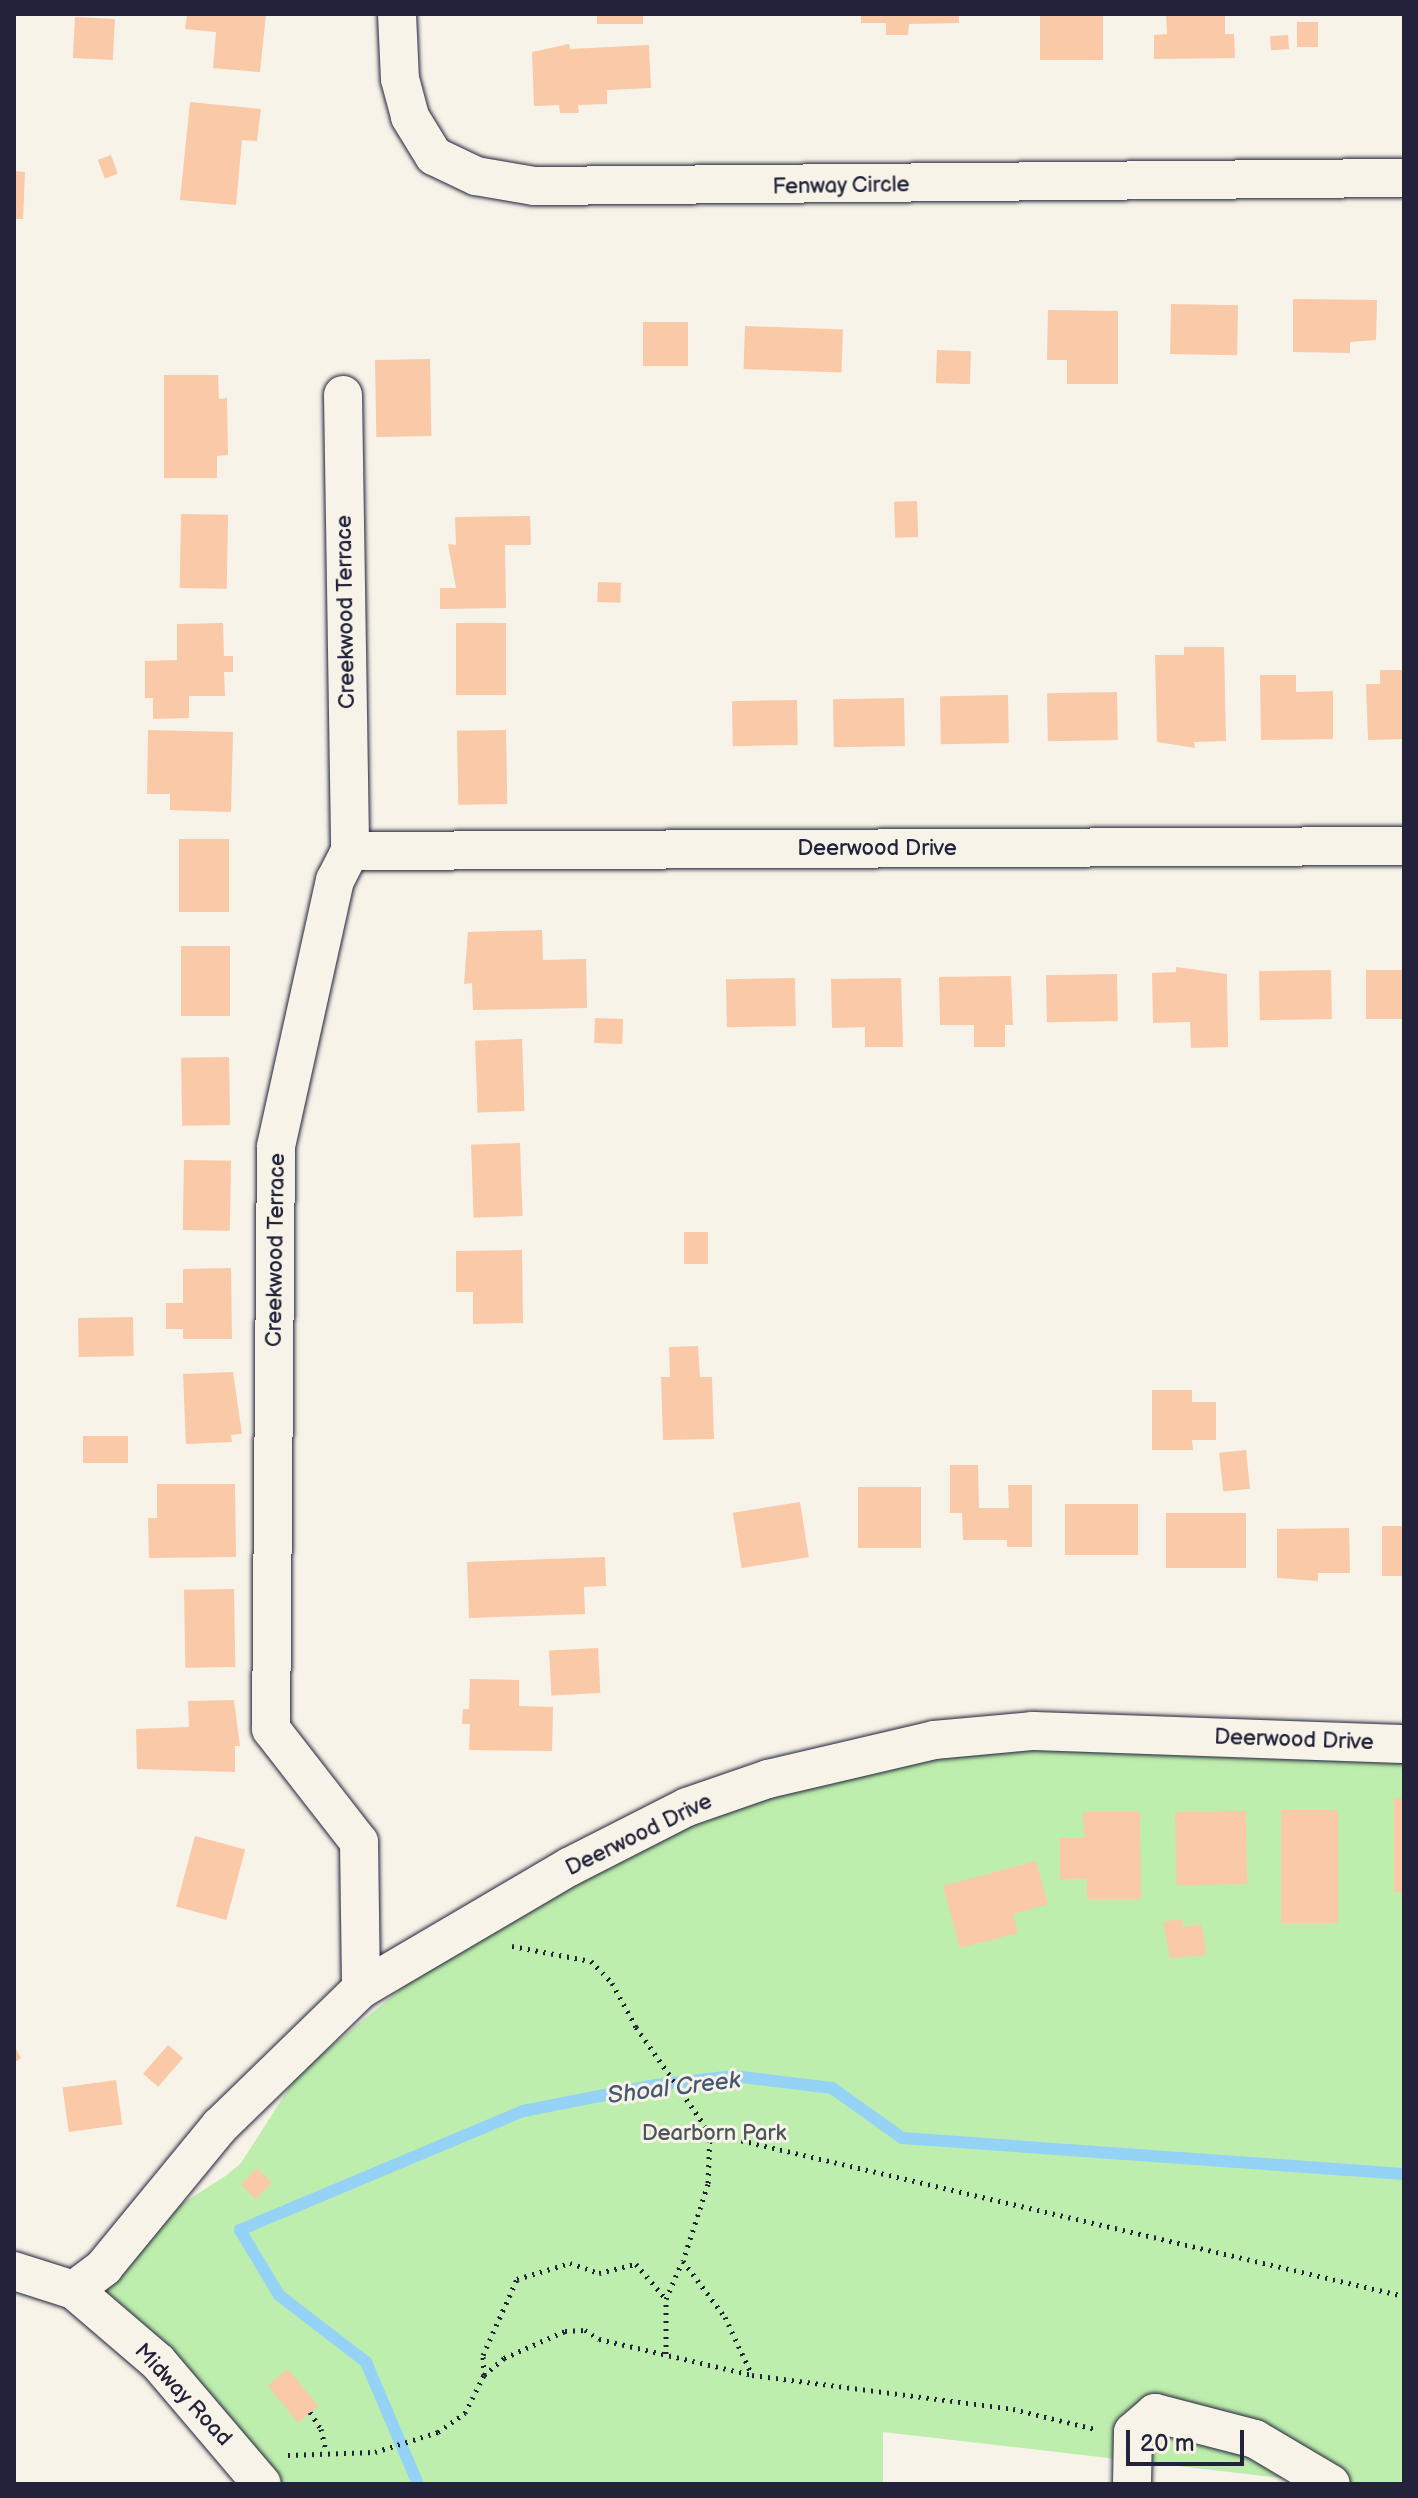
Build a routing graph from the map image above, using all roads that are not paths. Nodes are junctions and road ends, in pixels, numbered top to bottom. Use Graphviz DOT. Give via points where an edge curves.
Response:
graph roads {
  1 [pos="397,14"];
  2 [pos="1404,178"];
  3 [pos="343,395"];
  4 [pos="1404,846"];
  5 [pos="350,851"];
  6 [pos="1404,1744"];
  7 [pos="361,1989"];
  8 [pos="14,2271"];
  9 [pos="74,2290"];
  10 [pos="257,2478"];
  11 [pos="1132,2484"];
  12 [pos="1331,2484"];
  1 -- 2 [label="street, Fenway Circle" via="406,104 434,156 476,176 534,186"];
  3 -- 5 [label="street, Creekwood Terrace"];
  4 -- 5 [label="street, Deerwood Drive"];
  5 -- 7 [label="street, Creekwood Terrace" via="335,880 276,1147 271,1729 359,1842"];
  6 -- 7 [label="street, Deerwood Drive" via="1032,1731 934,1740 768,1779 687,1807 569,1867"];
  7 -- 9 [label="street, Deerwood Drive" via="220,2126 104,2267"];
  8 -- 9 [label="street, Midway Road"];
  9 -- 10 [label="street, Midway Road" via="158,2362"];
  11 -- 12 [label="street" via="1133,2432 1155,2413 1255,2439"];
}
